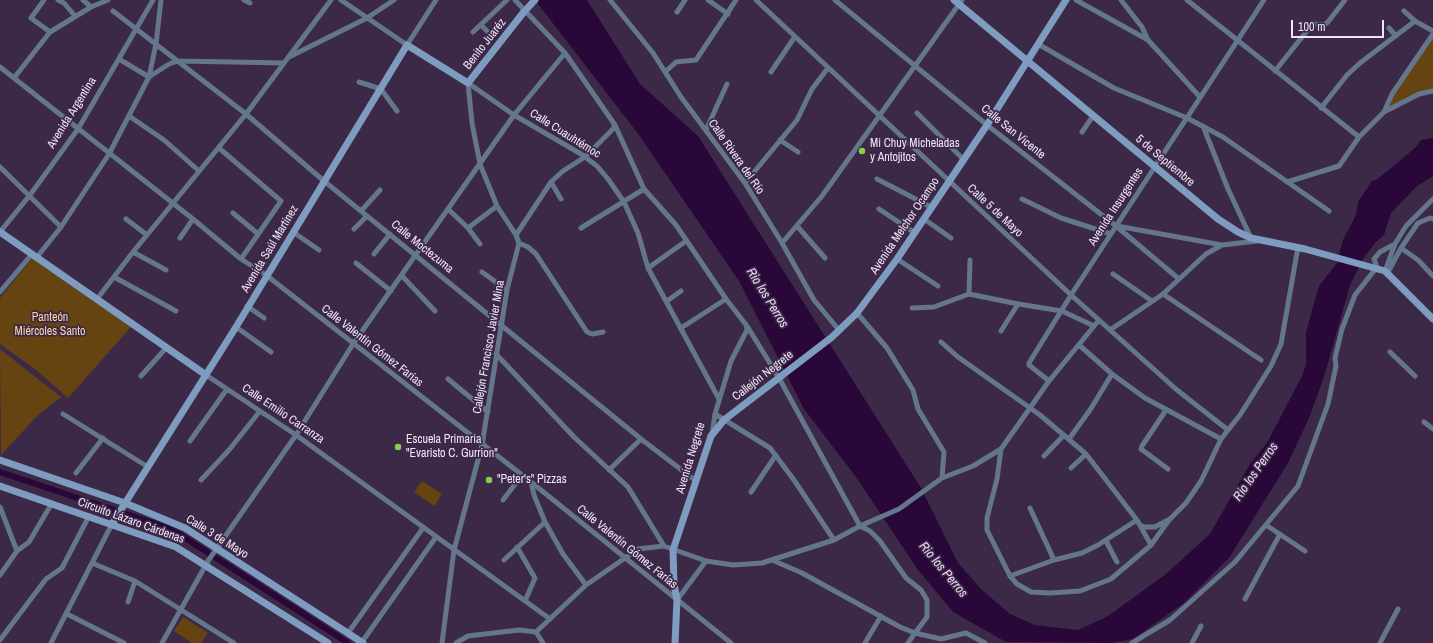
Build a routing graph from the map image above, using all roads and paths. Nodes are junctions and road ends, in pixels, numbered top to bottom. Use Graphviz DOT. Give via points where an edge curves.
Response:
graph roads {
  1 [pos="44,0"];
  2 [pos="58,0"];
  3 [pos="84,0"];
  4 [pos="108,0"];
  5 [pos="153,0"];
  6 [pos="162,0"];
  7 [pos="244,0"];
  8 [pos="331,0"];
  9 [pos="341,0"];
  10 [pos="394,0"];
  11 [pos="436,0"];
  12 [pos="507,0"];
  13 [pos="515,0"];
  14 [pos="535,0"];
  15 [pos="610,0"];
  16 [pos="685,0"];
  17 [pos="708,0"];
  18 [pos="736,0"];
  19 [pos="756,0"];
  20 [pos="835,0"];
  21 [pos="1066,0"];
  22 [pos="1076,0"];
  23 [pos="1121,0"];
  24 [pos="1187,0"];
  25 [pos="1264,0"];
  26 [pos="1345,0"];
  27 [pos="958,1"];
  28 [pos="250,4"];
  29 [pos="91,7"];
  30 [pos="113,11"];
  31 [pos="1404,11"];
  32 [pos="677,12"];
  33 [pos="728,14"];
  34 [pos="75,16"];
  35 [pos="367,18"];
  36 [pos="1415,21"];
  37 [pos="481,25"];
  38 [pos="136,28"];
  39 [pos="1389,28"];
  40 [pos="1433,31"];
  41 [pos="50,32"];
  42 [pos="473,32"];
  43 [pos="490,34"];
  44 [pos="1433,34"];
  45 [pos="1396,36"];
  46 [pos="794,38"];
  47 [pos="1148,40"];
  48 [pos="1238,40"];
  49 [pos="156,44"];
  50 [pos="1038,44"];
  51 [pos="407,45"];
  52 [pos="566,53"];
  53 [pos="288,58"];
  54 [pos="119,59"];
  55 [pos="178,61"];
  56 [pos="1027,61"];
  57 [pos="284,63"];
  58 [pos="914,66"];
  59 [pos="0,67"];
  60 [pos="828,68"];
  61 [pos="1275,71"];
  62 [pos="665,72"];
  63 [pos="771,72"];
  64 [pos="149,77"];
  65 [pos="14,78"];
  66 [pos="360,82"];
  67 [pos="468,83"];
  68 [pos="727,84"];
  69 [pos="381,89"];
  70 [pos="1433,91"];
  71 [pos="1200,97"];
  72 [pos="1322,108"];
  73 [pos="397,111"];
  74 [pos="1384,112"];
  75 [pos="917,113"];
  76 [pos="246,114"];
  77 [pos="514,115"];
  78 [pos="879,115"];
  79 [pos="129,116"];
  80 [pos="1093,116"];
  81 [pos="1187,118"];
  82 [pos="615,125"];
  83 [pos="987,125"];
  84 [pos="1203,126"];
  85 [pos="78,129"];
  86 [pos="706,130"];
  87 [pos="1082,132"];
  88 [pos="1359,137"];
  89 [pos="780,140"];
  90 [pos="219,148"];
  91 [pos="798,152"];
  92 [pos="109,154"];
  93 [pos="585,157"];
  94 [pos="964,159"];
  95 [pos="480,164"];
  96 [pos="1155,166"];
  97 [pos="0,168"];
  98 [pos="199,171"];
  99 [pos="877,178"];
  100 [pos="324,181"];
  101 [pos="948,181"];
  102 [pos="551,182"];
  103 [pos="1287,182"];
  104 [pos="745,184"];
  105 [pos="644,189"];
  106 [pos="380,190"];
  107 [pos="30,195"];
  108 [pos="561,199"];
  109 [pos="1022,199"];
  110 [pos="1433,199"];
  111 [pos="624,202"];
  112 [pos="174,203"];
  113 [pos="496,206"];
  114 [pos="931,207"];
  115 [pos="448,209"];
  116 [pos="879,209"];
  117 [pos="361,211"];
  118 [pos="1329,211"];
  119 [pos="233,213"];
  120 [pos="366,216"];
  121 [pos="126,219"];
  122 [pos="193,219"];
  123 [pos="924,219"];
  124 [pos="1433,219"];
  125 [pos="796,226"];
  126 [pos="1116,226"];
  127 [pos="61,227"];
  128 [pos="468,228"];
  129 [pos="581,228"];
  130 [pos="354,229"];
  131 [pos="0,232"];
  132 [pos="293,232"];
  133 [pos="257,233"];
  134 [pos="915,233"];
  135 [pos="390,234"];
  136 [pos="516,234"];
  137 [pos="1111,234"];
  138 [pos="147,235"];
  139 [pos="180,238"];
  140 [pos="951,238"];
  141 [pos="1252,238"];
  142 [pos="686,241"];
  143 [pos="1261,241"];
  144 [pos="519,243"];
  145 [pos="782,243"];
  146 [pos="480,244"];
  147 [pos="1395,244"];
  148 [pos="1222,245"];
  149 [pos="1302,248"];
  150 [pos="1401,248"];
  151 [pos="319,250"];
  152 [pos="133,252"];
  153 [pos="374,254"];
  154 [pos="34,256"];
  155 [pos="416,256"];
  156 [pos="825,258"];
  157 [pos="241,259"];
  158 [pos="897,259"];
  159 [pos="970,260"];
  160 [pos="356,263"];
  161 [pos="648,268"];
  162 [pos="1377,268"];
  163 [pos="166,270"];
  164 [pos="482,272"];
  165 [pos="1386,272"];
  166 [pos="1113,274"];
  167 [pos="266,275"];
  168 [pos="402,276"];
  169 [pos="1433,276"];
  170 [pos="114,277"];
  171 [pos="1179,279"];
  172 [pos="938,286"];
  173 [pos="507,290"];
  174 [pos="391,291"];
  175 [pos="0,292"];
  176 [pos="681,292"];
  177 [pos="969,294"];
  178 [pos="1163,294"];
  179 [pos="1071,295"];
  180 [pos="97,299"];
  181 [pos="726,299"];
  182 [pos="667,301"];
  183 [pos="1152,301"];
  184 [pos="1018,304"];
  185 [pos="248,306"];
  186 [pos="912,308"];
  187 [pos="176,311"];
  188 [pos="435,311"];
  189 [pos="1062,311"];
  190 [pos="857,313"];
  191 [pos="264,318"];
  192 [pos="1433,319"];
  193 [pos="1099,320"];
  194 [pos="501,324"];
  195 [pos="747,326"];
  196 [pos="1094,326"];
  197 [pos="236,327"];
  198 [pos="681,328"];
  199 [pos="839,330"];
  200 [pos="1110,330"];
  201 [pos="1001,331"];
  202 [pos="603,332"];
  203 [pos="832,337"];
  204 [pos="940,342"];
  205 [pos="353,344"];
  206 [pos="1079,345"];
  207 [pos="167,347"];
  208 [pos="271,352"];
  209 [pos="1390,352"];
  210 [pos="496,354"];
  211 [pos="1261,360"];
  212 [pos="1112,374"];
  213 [pos="206,375"];
  214 [pos="141,376"];
  215 [pos="1415,376"];
  216 [pos="779,378"];
  217 [pos="448,379"];
  218 [pos="1049,380"];
  219 [pos="228,389"];
  220 [pos="720,399"];
  221 [pos="1029,407"];
  222 [pos="1166,410"];
  223 [pos="260,411"];
  224 [pos="488,412"];
  225 [pos="63,414"];
  226 [pos="715,414"];
  227 [pos="724,420"];
  228 [pos="1424,422"];
  229 [pos="1433,429"];
  230 [pos="1228,430"];
  231 [pos="296,435"];
  232 [pos="1064,435"];
  233 [pos="711,436"];
  234 [pos="103,438"];
  235 [pos="641,439"];
  236 [pos="1069,439"];
  237 [pos="1221,439"];
  238 [pos="190,441"];
  239 [pos="482,445"];
  240 [pos="1001,449"];
  241 [pos="1086,454"];
  242 [pos="776,455"];
  243 [pos="1044,456"];
  244 [pos="0,460"];
  245 [pos="148,467"];
  246 [pos="1070,468"];
  247 [pos="1168,469"];
  248 [pos="609,470"];
  249 [pos="76,473"];
  250 [pos="522,475"];
  251 [pos="942,478"];
  252 [pos="201,480"];
  253 [pos="696,481"];
  254 [pos="531,482"];
  255 [pos="0,486"];
  256 [pos="751,492"];
  257 [pos="503,500"];
  258 [pos="52,503"];
  259 [pos="123,506"];
  260 [pos="0,507"];
  261 [pos="1030,508"];
  262 [pos="88,516"];
  263 [pos="1169,520"];
  264 [pos="545,522"];
  265 [pos="1139,523"];
  266 [pos="112,524"];
  267 [pos="1266,525"];
  268 [pos="860,526"];
  269 [pos="423,528"];
  270 [pos="1280,534"];
  271 [pos="436,537"];
  272 [pos="834,540"];
  273 [pos="1106,541"];
  274 [pos="1150,545"];
  275 [pos="664,546"];
  276 [pos="516,547"];
  277 [pos="454,550"];
  278 [pos="673,550"];
  279 [pos="17,551"];
  280 [pos="215,551"];
  281 [pos="1305,551"];
  282 [pos="623,557"];
  283 [pos="504,560"];
  284 [pos="772,560"];
  285 [pos="1054,560"];
  286 [pos="706,561"];
  287 [pos="1117,562"];
  288 [pos="92,563"];
  289 [pos="207,563"];
  290 [pos="0,575"];
  291 [pos="1010,576"];
  292 [pos="135,582"];
  293 [pos="586,585"];
  294 [pos="1245,599"];
  295 [pos="677,600"];
  296 [pos="525,601"];
  297 [pos="128,602"];
  298 [pos="1398,609"];
  299 [pos="181,610"];
  300 [pos="67,614"];
  301 [pos="881,616"];
  302 [pos="550,619"];
  303 [pos="1201,626"];
  304 [pos="536,632"];
  305 [pos="348,633"];
  306 [pos="915,633"];
  307 [pos="0,640"];
  308 [pos="362,642"];
  309 [pos="51,643"];
  310 [pos="124,643"];
  311 [pos="162,643"];
  312 [pos="234,643"];
  313 [pos="328,643"];
  314 [pos="442,643"];
  315 [pos="456,643"];
  316 [pos="543,643"];
  317 [pos="675,643"];
  318 [pos="731,643"];
  319 [pos="865,643"];
  320 [pos="908,643"];
  321 [pos="985,643"];
  322 [pos="1132,643"];
  323 [pos="1192,643"];
  324 [pos="1380,643"];
  1 -- 41 [label="street" via="31,18"];
  2 -- 34 [label="street"];
  3 -- 29 [label="street"];
  4 -- 29 [label="street"];
  5 -- 38 [label="street, Avenida Argentina"];
  6 -- 49 [label="street"];
  7 -- 28 [label="street"];
  8 -- 53 [label="street"];
  9 -- 35 [label="street, Calle Cuauhtémoc"];
  10 -- 35 [label="street"];
  11 -- 51 [label="street, Avenida Saúl Martínez"];
  12 -- 37 [label="street"];
  13 -- 52 [label="street"];
  14 -- 67 [label="street, Benito Juaréz, bridge"];
  15 -- 62 [label="street, Calle Rivera del Río"];
  16 -- 32 [label="street"];
  17 -- 33 [label="street"];
  18 -- 33 [label="street"];
  19 -- 46 [label="street, Calle 5 de Mayo"];
  20 -- 58 [label="street, Calle San Vicente"];
  21 -- 50 [label="street, Avenida Melchor Ocampo"];
  22 -- 47 [label="street"];
  23 -- 47 [label="street" via="1142,27"];
  24 -- 48 [label="street"];
  25 -- 48 [label="street, Avenida Insurgentes"];
  26 -- 61 [label="street" via="1328,22 1310,27"];
  27 -- 56 [label="street, 5 de Septiembre"];
  27 -- 58 [label="street"];
  29 -- 34 [label="street"];
  30 -- 38 [label="street, Calle Moctezuma"];
  31 -- 36 [label="street"];
  33 -- 62 [label="street" via="696,60 676,62"];
  34 -- 41 [label="street"];
  35 -- 51 [label="street, Calle Cuauhtémoc"];
  35 -- 53 [label="street"];
  36 -- 40 [label="street"];
  36 -- 45 [label="street"];
  37 -- 42 [label="street"];
  37 -- 43 [label="street"];
  38 -- 49 [label="street, Calle Moctezuma"];
  38 -- 54 [label="street, Avenida Argentina"];
  39 -- 45 [label="street"];
  41 -- 65 [label="street"];
  44 -- 74 [label="street" via="1392,94"];
  45 -- 72 [label="street" via="1347,75"];
  46 -- 60 [label="street, Calle 5 de Mayo"];
  46 -- 63 [label="street"];
  47 -- 71 [label="street"];
  48 -- 61 [label="street"];
  48 -- 71 [label="street, Avenida Insurgentes"];
  49 -- 55 [label="street, Calle Moctezuma"];
  49 -- 64 [label="street"];
  50 -- 56 [label="street, Avenida Melchor Ocampo"];
  50 -- 81 [label="street" via="1114,88"];
  51 -- 67 [label="street, Calle Cuauhtémoc"];
  51 -- 69 [label="street, Avenida Saúl Martínez"];
  52 -- 77 [label="street"];
  52 -- 82 [label="street"];
  53 -- 57 [label="street"];
  54 -- 64 [label="street"];
  54 -- 85 [label="street, Avenida Argentina"];
  55 -- 57 [label="street"];
  55 -- 64 [label="street"];
  55 -- 76 [label="street, Calle Moctezuma"];
  56 -- 80 [label="street, 5 de Septiembre"];
  56 -- 83 [label="street, Avenida Melchor Ocampo"];
  57 -- 76 [label="street"];
  58 -- 78 [label="street"];
  58 -- 83 [label="street, Calle San Vicente"];
  59 -- 65 [label="street, Calle Valentín Gómez Farías"];
  60 -- 78 [label="street, Calle 5 de Mayo"];
  60 -- 89 [label="street" via="812,89 797,120"];
  61 -- 72 [label="street"];
  62 -- 86 [label="street, Calle Rivera del Río"];
  64 -- 79 [label="street"];
  65 -- 85 [label="street, Calle Valentín Gómez Farías"];
  66 -- 69 [label="street"];
  67 -- 77 [label="street, Calle Cuauhtémoc"];
  67 -- 95 [label="street"];
  68 -- 86 [label="street"];
  69 -- 73 [label="street"];
  69 -- 100 [label="street, Avenida Saúl Martínez"];
  70 -- 74 [label="street" via="1419,94"];
  71 -- 81 [label="street, Avenida Insurgentes"];
  72 -- 88 [label="street"];
  74 -- 88 [label="street"];
  75 -- 94 [label="street"];
  76 -- 90 [label="street"];
  76 -- 100 [label="street, Calle Moctezuma"];
  77 -- 93 [label="street, Calle Cuauhtémoc"];
  77 -- 95 [label="street"];
  78 -- 101 [label="street, Calle 5 de Mayo"];
  78 -- 125 [label="street" via="822,196"];
  79 -- 92 [label="street"];
  79 -- 98 [label="street" via="164,140"];
  80 -- 87 [label="street"];
  80 -- 96 [label="street, 5 de Septiembre"];
  81 -- 84 [label="street"];
  81 -- 96 [label="street, Avenida Insurgentes"];
  82 -- 93 [label="street"];
  82 -- 105 [label="street"];
  83 -- 94 [label="street, Avenida Melchor Ocampo"];
  83 -- 126 [label="street, Calle San Vicente"];
  84 -- 103 [label="street"];
  84 -- 141 [label="street" via="1228,189"];
  85 -- 92 [label="street, Calle Valentín Gómez Farías"];
  85 -- 107 [label="street, Avenida Argentina"];
  86 -- 104 [label="street, Calle Rivera del Río"];
  88 -- 103 [label="street" via="1339,166"];
  89 -- 91 [label="street"];
  89 -- 104 [label="street"];
  90 -- 98 [label="street"];
  90 -- 133 [label="street" via="281,200"];
  92 -- 112 [label="street, Calle Valentín Gómez Farías"];
  92 -- 127 [label="street"];
  93 -- 102 [label="street"];
  93 -- 111 [label="street, Calle Cuauhtémoc" via="605,175"];
  94 -- 101 [label="street, Avenida Melchor Ocampo"];
  95 -- 113 [label="street"];
  95 -- 115 [label="street"];
  96 -- 126 [label="street, Avenida Insurgentes"];
  96 -- 141 [label="street, 5 de Septiembre" via="1218,219"];
  97 -- 107 [label="street"];
  98 -- 112 [label="street"];
  99 -- 114 [label="street"];
  100 -- 117 [label="street, Calle Moctezuma"];
  100 -- 132 [label="street, Avenida Saúl Martínez"];
  101 -- 114 [label="street, Avenida Melchor Ocampo"];
  101 -- 179 [label="street, Calle 5 de Mayo"];
  102 -- 108 [label="street"];
  102 -- 136 [label="street"];
  103 -- 118 [label="street"];
  104 -- 145 [label="street, Calle Rivera del Río"];
  105 -- 111 [label="street"];
  105 -- 142 [label="street" via="676,225"];
  106 -- 117 [label="street"];
  107 -- 127 [label="street"];
  107 -- 131 [label="street, Avenida Argentina"];
  109 -- 137 [label="street" via="1061,218"];
  110 -- 147 [label="street" via="1406,226"];
  111 -- 129 [label="street"];
  111 -- 161 [label="street, Calle Cuauhtémoc" via="638,233"];
  112 -- 122 [label="street, Calle Valentín Gómez Farías"];
  112 -- 138 [label="street"];
  113 -- 128 [label="street"];
  113 -- 136 [label="street"];
  114 -- 123 [label="street, Avenida Melchor Ocampo"];
  115 -- 128 [label="street"];
  115 -- 155 [label="street"];
  116 -- 134 [label="street"];
  117 -- 120 [label="street, Calle Moctezuma"];
  119 -- 133 [label="street"];
  120 -- 130 [label="street"];
  120 -- 135 [label="street, Calle Moctezuma"];
  121 -- 138 [label="street"];
  122 -- 139 [label="street"];
  122 -- 157 [label="street, Calle Valentín Gómez Farías"];
  123 -- 134 [label="street, Avenida Melchor Ocampo"];
  123 -- 140 [label="street"];
  124 -- 150 [label="street" via="1418,222"];
  125 -- 145 [label="street"];
  125 -- 156 [label="street"];
  126 -- 137 [label="street, Avenida Insurgentes"];
  126 -- 148 [label="street"];
  126 -- 171 [label="street, Calle San Vicente"];
  127 -- 154 [label="street"];
  128 -- 146 [label="street"];
  131 -- 154 [label="street, Calle Emilio Carranza"];
  132 -- 151 [label="street"];
  132 -- 167 [label="street, Avenida Saúl Martínez"];
  133 -- 157 [label="street"];
  134 -- 158 [label="street, Avenida Melchor Ocampo"];
  135 -- 153 [label="street"];
  135 -- 155 [label="street, Calle Moctezuma"];
  136 -- 144 [label="street"];
  137 -- 179 [label="street, Avenida Insurgentes"];
  138 -- 152 [label="street"];
  141 -- 143 [label="street, 5 de Septiembre"];
  142 -- 161 [label="street"];
  142 -- 181 [label="street"];
  143 -- 148 [label="street"];
  143 -- 149 [label="street, 5 de Septiembre"];
  144 -- 173 [label="street, Callejón Francisco Javier Mina"];
  144 -- 202 [label="street" via="528,246 536,254 587,332"];
  145 -- 199 [label="street, Calle Rivera del Río" via="814,300"];
  147 -- 162 [label="street" via="1380,252 1374,259"];
  147 -- 165 [label="street"];
  148 -- 171 [label="street" via="1206,254"];
  149 -- 162 [label="street, 5 de Septiembre"];
  149 -- 230 [label="street" via="1281,344 1257,389"];
  150 -- 165 [label="street"];
  150 -- 169 [label="street" via="1418,260"];
  152 -- 163 [label="street"];
  152 -- 170 [label="street"];
  154 -- 175 [label="street"];
  154 -- 180 [label="street, Calle Emilio Carranza"];
  155 -- 168 [label="street"];
  155 -- 194 [label="street, Calle Moctezuma"];
  157 -- 167 [label="street, Calle Valentín Gómez Farías"];
  158 -- 172 [label="street"];
  158 -- 190 [label="street, Avenida Melchor Ocampo"];
  159 -- 177 [label="street"];
  160 -- 174 [label="street"];
  161 -- 182 [label="street, Calle Cuauhtémoc"];
  162 -- 165 [label="street, 5 de Septiembre"];
  162 -- 267 [label="street" via="1355,295 1342,330 1328,404 1298,486"];
  164 -- 173 [label="street"];
  165 -- 192 [label="street"];
  166 -- 183 [label="street"];
  167 -- 185 [label="street, Avenida Saúl Martínez"];
  167 -- 205 [label="street, Calle Valentín Gómez Farías"];
  168 -- 174 [label="street"];
  168 -- 188 [label="street"];
  170 -- 180 [label="street"];
  170 -- 187 [label="street"];
  171 -- 178 [label="street"];
  173 -- 194 [label="street, Callejón Francisco Javier Mina"];
  174 -- 205 [label="street"];
  176 -- 182 [label="street"];
  177 -- 184 [label="street"];
  177 -- 186 [label="street" via="934,306"];
  178 -- 183 [label="street"];
  178 -- 211 [label="street"];
  179 -- 189 [label="street, Avenida Insurgentes"];
  179 -- 193 [label="street, Calle 5 de Mayo"];
  180 -- 207 [label="street, Calle Emilio Carranza"];
  181 -- 195 [label="street"];
  181 -- 198 [label="street"];
  182 -- 198 [label="street, Calle Cuauhtémoc"];
  183 -- 200 [label="street"];
  184 -- 189 [label="street"];
  184 -- 201 [label="street"];
  185 -- 191 [label="street"];
  185 -- 197 [label="street, Avenida Saúl Martínez"];
  189 -- 196 [label="street"];
  189 -- 218 [label="street, Avenida Insurgentes" via="1029,363 1029,366"];
  190 -- 199 [label="street, Avenida Melchor Ocampo"];
  190 -- 251 [label="street" via="887,348 913,390 918,409 944,452"];
  193 -- 196 [label="street"];
  193 -- 200 [label="street, Calle 5 de Mayo"];
  194 -- 210 [label="street, Callejón Francisco Javier Mina"];
  194 -- 235 [label="street, Calle Moctezuma"];
  195 -- 216 [label="street"];
  195 -- 220 [label="street, Avenida Negrete" via="731,361"];
  196 -- 206 [label="street"];
  197 -- 208 [label="street"];
  197 -- 213 [label="street, Avenida Saúl Martínez"];
  198 -- 220 [label="street, Calle Cuauhtémoc"];
  199 -- 203 [label="street, Avenida Melchor Ocampo"];
  200 -- 230 [label="street, Calle 5 de Mayo" via="1177,390"];
  203 -- 216 [label="street, Callejón Negrete"];
  204 -- 221 [label="street"];
  205 -- 231 [label="street"];
  205 -- 239 [label="street, Calle Valentín Gómez Farías"];
  206 -- 212 [label="street"];
  206 -- 218 [label="street"];
  207 -- 213 [label="street, Calle Emilio Carranza"];
  207 -- 214 [label="street"];
  209 -- 215 [label="street"];
  210 -- 224 [label="street, Callejón Francisco Javier Mina"];
  210 -- 248 [label="street"];
  212 -- 222 [label="street"];
  212 -- 236 [label="street"];
  213 -- 219 [label="street, Calle Emilio Carranza"];
  213 -- 245 [label="street, Avenida Saúl Martínez"];
  216 -- 227 [label="street, Callejón Negrete"];
  216 -- 268 [label="street"];
  217 -- 224 [label="street"];
  218 -- 221 [label="street"];
  219 -- 223 [label="street, Calle Emilio Carranza"];
  219 -- 238 [label="street"];
  220 -- 226 [label="street, Avenida Negrete"];
  221 -- 232 [label="street"];
  221 -- 240 [label="street"];
  222 -- 237 [label="street"];
  222 -- 247 [label="street" via="1141,450"];
  223 -- 231 [label="street, Calle Emilio Carranza"];
  223 -- 252 [label="street"];
  224 -- 239 [label="street, Callejón Francisco Javier Mina"];
  225 -- 234 [label="street"];
  226 -- 227 [label="street"];
  226 -- 233 [label="street, Avenida Negrete"];
  227 -- 233 [label="street, Callejón Negrete"];
  227 -- 242 [label="street" via="764,443"];
  228 -- 229 [label="street"];
  230 -- 237 [label="street"];
  231 -- 269 [label="street, Calle Emilio Carranza"];
  231 -- 280 [label="street"];
  232 -- 236 [label="street"];
  232 -- 243 [label="street"];
  233 -- 253 [label="street, Avenida Negrete"];
  234 -- 245 [label="street"];
  234 -- 249 [label="street"];
  235 -- 248 [label="street"];
  235 -- 253 [label="street, Calle Moctezuma"];
  236 -- 241 [label="street"];
  237 -- 263 [label="street" via="1201,481 1186,503"];
  239 -- 250 [label="street, Calle Valentín Gómez Farías"];
  239 -- 277 [label="street, Callejón Francisco Javier Mina"];
  240 -- 251 [label="street" via="974,466"];
  240 -- 291 [label="street" via="997,479 987,518 987,530"];
  241 -- 246 [label="street"];
  241 -- 265 [label="street"];
  242 -- 256 [label="street"];
  242 -- 272 [label="street"];
  244 -- 259 [label="street, Calle 3 de Mayo"];
  245 -- 259 [label="street, Avenida Saúl Martínez"];
  248 -- 275 [label="street" via="634,494"];
  250 -- 254 [label="street, Calle Valentín Gómez Farías"];
  250 -- 257 [label="street"];
  251 -- 268 [label="street" via="898,510"];
  253 -- 278 [label="street, Avenida Negrete"];
  254 -- 264 [label="street"];
  254 -- 282 [label="street, Calle Valentín Gómez Farías"];
  255 -- 258 [label="street, Circuito Lázaro Cárdenas"];
  258 -- 262 [label="street, Circuito Lázaro Cárdenas"];
  258 -- 279 [label="street" via="29,542"];
  259 -- 266 [label="street, Avenida Saúl Martínez"];
  259 -- 280 [label="street, Calle 3 de Mayo" via="185,528"];
  260 -- 279 [label="street"];
  261 -- 285 [label="street"];
  262 -- 266 [label="street, Circuito Lázaro Cárdenas"];
  262 -- 307 [label="street" via="62,568 46,579"];
  263 -- 265 [label="street" via="1156,527 1145,527"];
  263 -- 274 [label="street"];
  264 -- 276 [label="street"];
  264 -- 293 [label="street" via="563,554"];
  265 -- 273 [label="street"];
  265 -- 274 [label="street"];
  266 -- 288 [label="street"];
  266 -- 289 [label="street, Circuito Lázaro Cárdenas" via="176,547"];
  267 -- 270 [label="street"];
  267 -- 322 [label="street" via="1235,562 1170,620"];
  268 -- 272 [label="street"];
  268 -- 306 [label="street" via="880,541 906,578 921,590 927,600 927,617"];
  269 -- 271 [label="street, Calle Emilio Carranza"];
  269 -- 305 [label="street"];
  270 -- 281 [label="street"];
  270 -- 294 [label="street"];
  271 -- 277 [label="street, Calle Emilio Carranza"];
  271 -- 308 [label="street"];
  272 -- 284 [label="street"];
  273 -- 285 [label="street" via="1082,553"];
  273 -- 287 [label="street"];
  274 -- 291 [label="street" via="1111,579 1080,591 1031,592 1017,584"];
  275 -- 278 [label="street"];
  275 -- 282 [label="street" via="638,549"];
  276 -- 283 [label="street"];
  276 -- 296 [label="street" via="535,578"];
  277 -- 296 [label="street, Calle Emilio Carranza"];
  277 -- 314 [label="street, Callejón Francisco Javier Mina"];
  278 -- 286 [label="street"];
  278 -- 295 [label="street, Avenida Negrete"];
  279 -- 290 [label="street"];
  280 -- 289 [label="street"];
  280 -- 305 [label="street, Calle 3 de Mayo"];
  282 -- 293 [label="street"];
  282 -- 295 [label="street, Calle Valentín Gómez Farías"];
  284 -- 286 [label="street" via="745,565"];
  284 -- 301 [label="street" via="802,573"];
  285 -- 291 [label="street"];
  286 -- 295 [label="street"];
  288 -- 292 [label="street"];
  288 -- 300 [label="street"];
  289 -- 299 [label="street"];
  289 -- 313 [label="street, Circuito Lázaro Cárdenas"];
  292 -- 297 [label="street"];
  292 -- 299 [label="street"];
  293 -- 302 [label="street"];
  295 -- 317 [label="street, Avenida Negrete"];
  295 -- 318 [label="street, Calle Valentín Gómez Farías"];
  296 -- 302 [label="street, Calle Emilio Carranza"];
  298 -- 324 [label="street"];
  299 -- 311 [label="street"];
  299 -- 312 [label="street"];
  300 -- 309 [label="street"];
  300 -- 310 [label="street"];
  301 -- 306 [label="street"];
  301 -- 319 [label="street"];
  302 -- 304 [label="street"];
  303 -- 323 [label="street"];
  304 -- 315 [label="street" via="519,630 468,636"];
  304 -- 316 [label="street"];
  305 -- 308 [label="street, Calle 3 de Mayo"];
  306 -- 320 [label="street"];
  306 -- 321 [label="street" via="941,639 966,633"];
}
